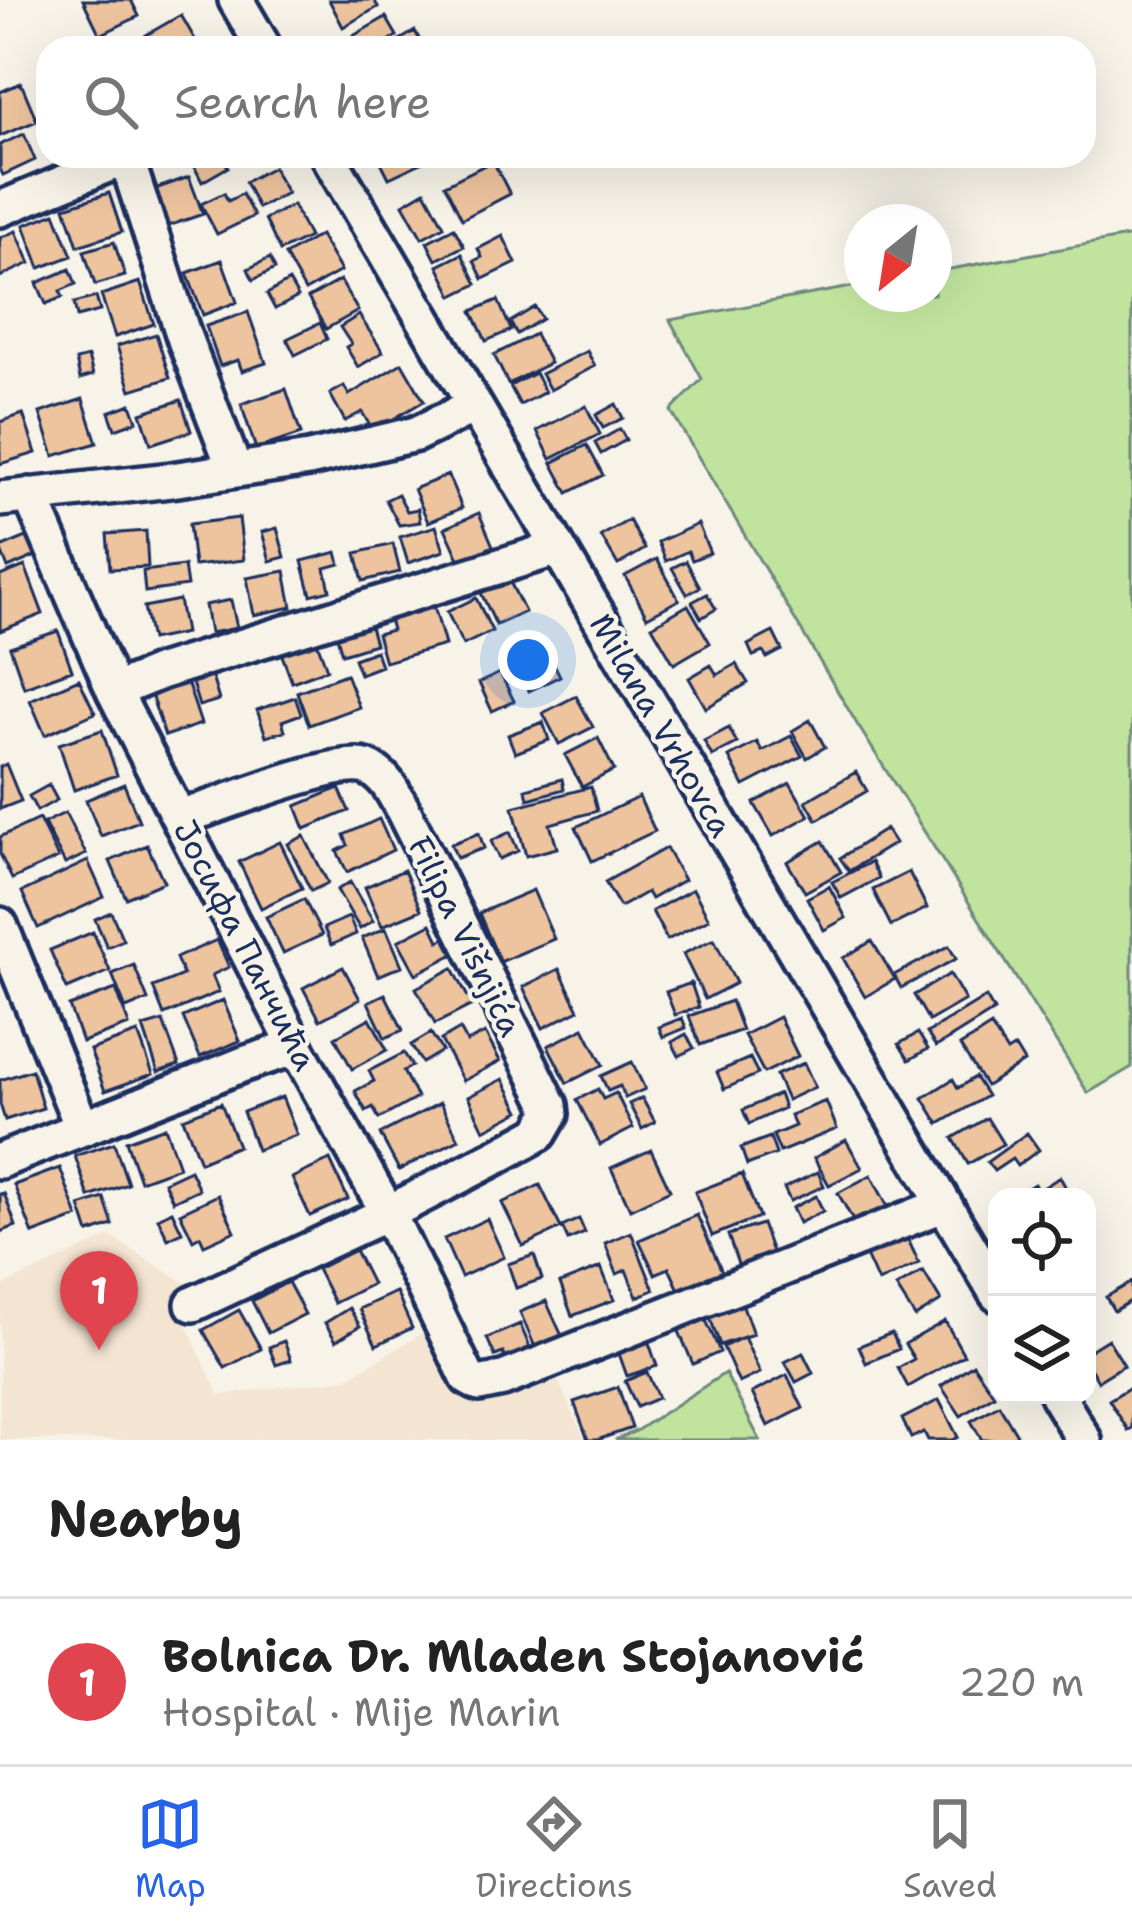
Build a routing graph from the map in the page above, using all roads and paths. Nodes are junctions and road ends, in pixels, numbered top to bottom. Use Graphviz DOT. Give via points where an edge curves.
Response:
graph roads {
  1 [pos="236,0"];
  2 [pos="257,36"];
  3 [pos="101,168"];
  4 [pos="131,168"];
  5 [pos="335,168"];
  6 [pos="0,209"];
  7 [pos="474,406"];
  8 [pos="235,470"];
  9 [pos="15,497"];
  10 [pos="558,548"];
  11 [pos="114,691"];
  12 [pos="181,818"];
  13 [pos="0,925"];
  14 [pos="296,1047"];
  15 [pos="82,1127"];
  16 [pos="0,1161"];
  17 [pos="943,1204"];
  18 [pos="388,1213"];
  19 [pos="988,1279"];
  20 [pos="193,1304"];
  21 [pos="1063,1404"];
  22 [pos="1084,1440"];
  1 -- 2 [label="street"];
  3 -- 6 [label="street"];
  4 -- 8 [label="street"];
  5 -- 7 [label="street, Milana Vrhovca"];
  7 -- 8 [label="street" via="416,434"];
  7 -- 10 [label="street, Milana Vrhovca"];
  8 -- 9 [label="street"];
  9 -- 11 [label="street, Јосифа Панчића"];
  10 -- 11 [label="street"];
  10 -- 17 [label="street, Milana Vrhovca"];
  11 -- 12 [label="street, Јосифа Панчића"];
  12 -- 14 [label="street, Јосифа Панчића"];
  12 -- 18 [label="street, Filipa Višnjića" via="352,765 378,773 403,809 551,1114 540,1133"];
  13 -- 15 [label="street"];
  14 -- 15 [label="street"];
  14 -- 18 [label="street, Јосифа Панчића"];
  15 -- 16 [label="street"];
  17 -- 18 [label="street, Јосифа Панчића" via="479,1384 460,1364"];
  17 -- 19 [label="street, Milana Vrhovca"];
  18 -- 20 [label="street"];
  21 -- 22 [label="street"];
}
